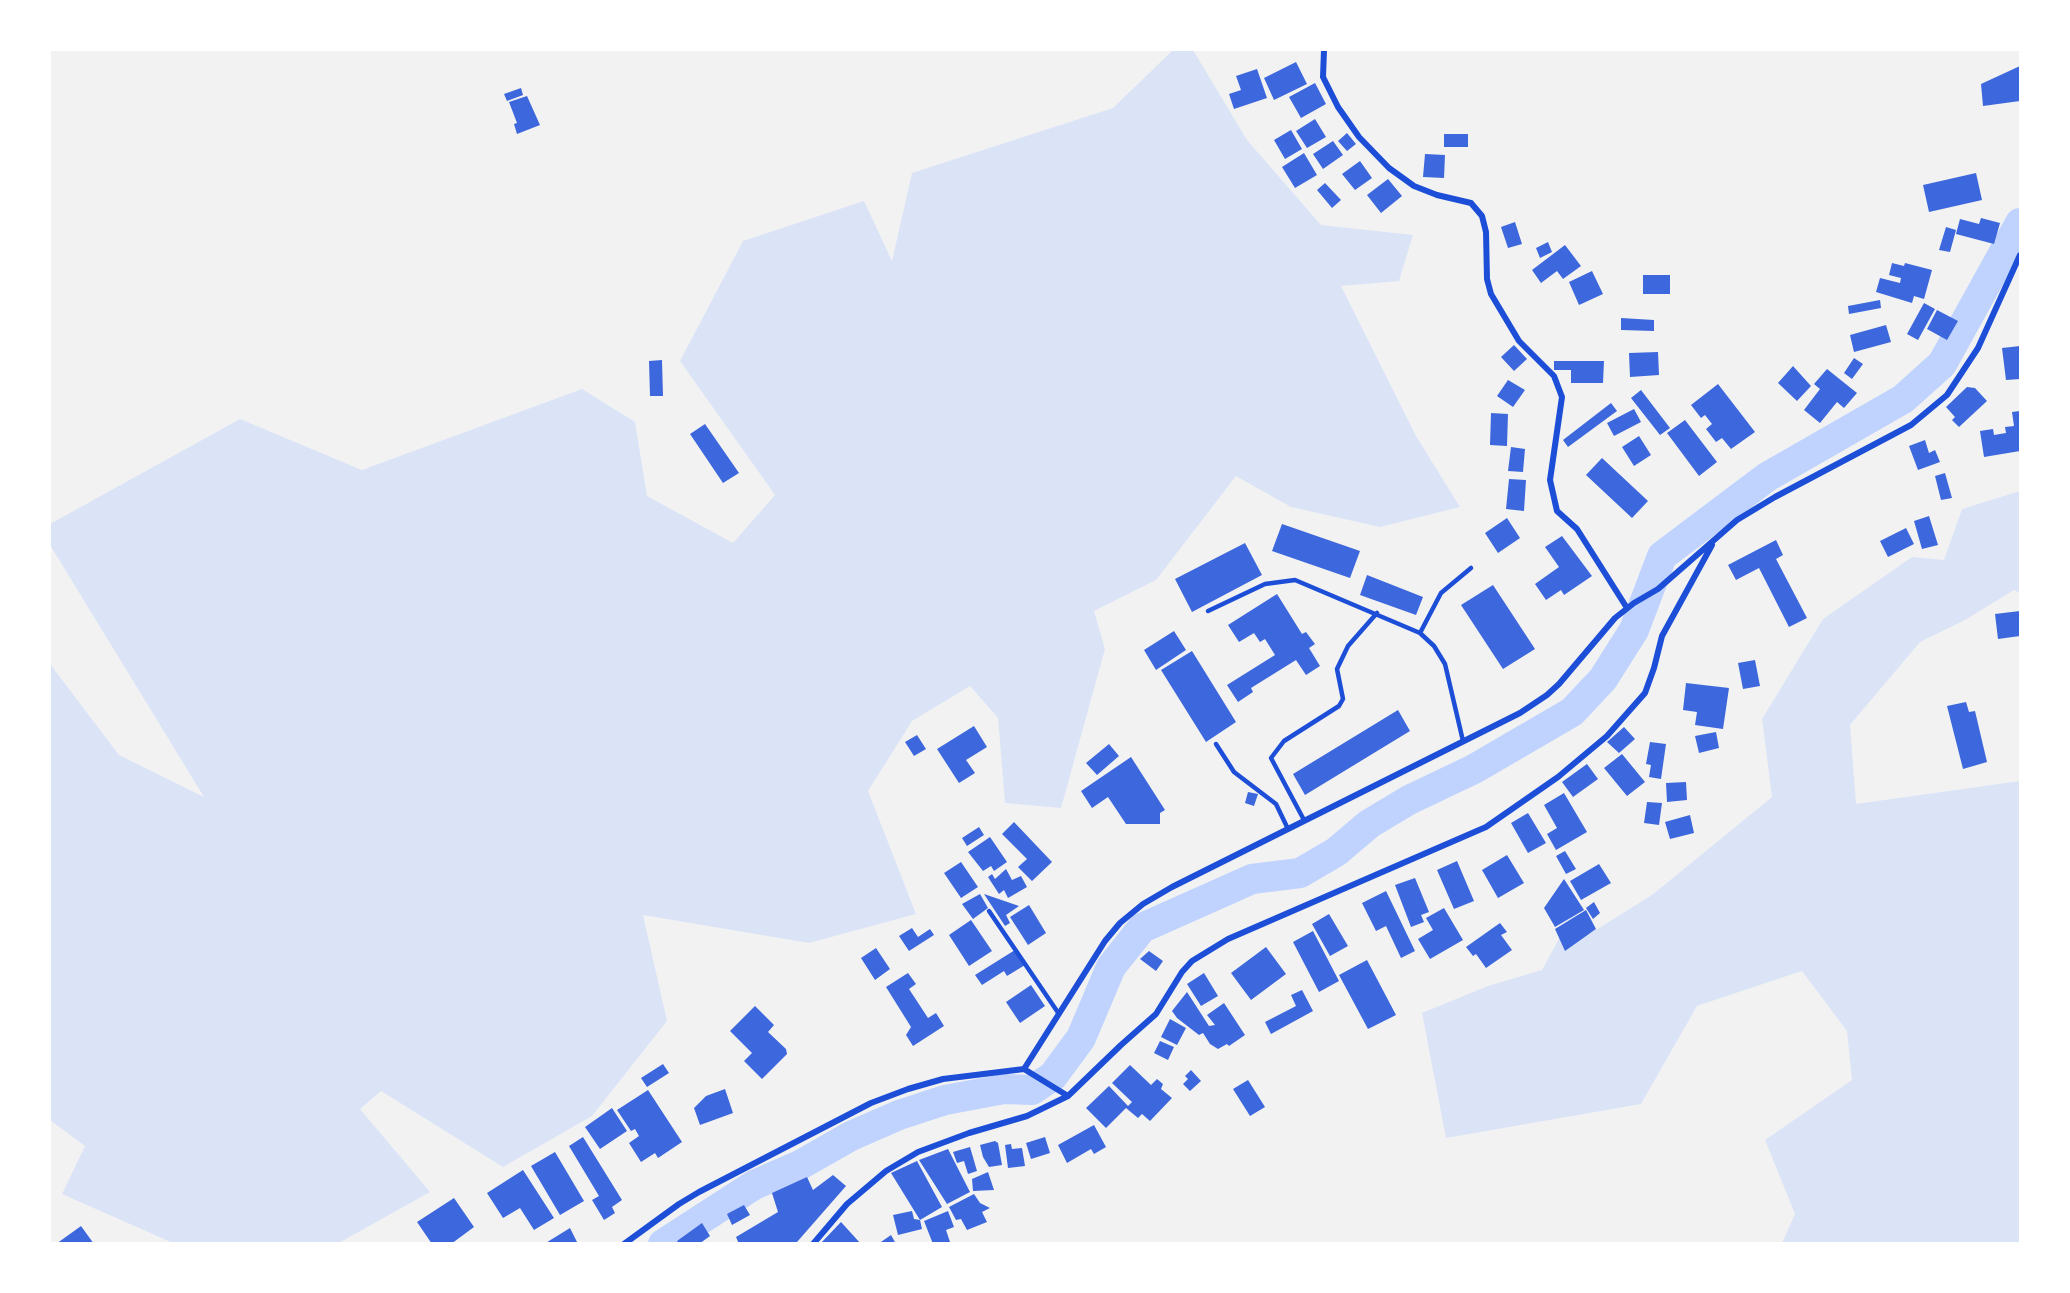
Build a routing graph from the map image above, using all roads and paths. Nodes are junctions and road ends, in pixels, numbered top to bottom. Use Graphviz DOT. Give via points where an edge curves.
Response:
graph roads {
  1 [pos="1324,50"];
  2 [pos="2020,255"];
  3 [pos="1716,539"];
  4 [pos="1471,568"];
  5 [pos="1627,608"];
  6 [pos="1208,611"];
  7 [pos="1377,614"];
  8 [pos="1420,633"];
  9 [pos="1463,741"];
  10 [pos="1215,744"];
  11 [pos="1304,820"];
  12 [pos="1288,829"];
  13 [pos="989,911"];
  14 [pos="1059,1014"];
  15 [pos="1024,1069"];
  16 [pos="1068,1096"];
  17 [pos="624,1244"];
  18 [pos="813,1244"];
  1 -- 5 [label="street" via="1323,77 1359,137 1389,168 1414,186 1471,203 1482,216 1491,294 1519,341 1554,376 1562,397 1550,480 1557,511 1577,529"];
  2 -- 3 [label="street" via="1978,348 1947,395 1911,425 1775,497 1737,520"];
  3 -- 5 [label="street" via="1658,589"];
  3 -- 16 [label="street" via="1662,636 1645,693 1607,736 1558,777 1486,827 1206,951 1182,972 1156,1014"];
  4 -- 8 [label="lane" via="1441,593"];
  5 -- 9 [label="street" via="1547,695 1521,713"];
  6 -- 7 [label="lane" via="1264,584 1295,580"];
  7 -- 8 [label="lane"];
  7 -- 11 [label="lane" via="1348,646 1337,669 1343,699 1339,706 1284,741 1271,758"];
  8 -- 9 [label="lane" via="1445,664"];
  9 -- 11 [label="street"];
  10 -- 12 [label="lane" via="1234,772 1276,804"];
  11 -- 12 [label="street"];
  12 -- 14 [label="street" via="1143,904 1105,941"];
  13 -- 14 [label="lane"];
  14 -- 15 [label="street"];
  15 -- 16 [label="street"];
  15 -- 17 [label="street" via="944,1079 871,1103 699,1192"];
  16 -- 18 [label="street" via="1027,1116 918,1152 886,1171 848,1204"];
}
